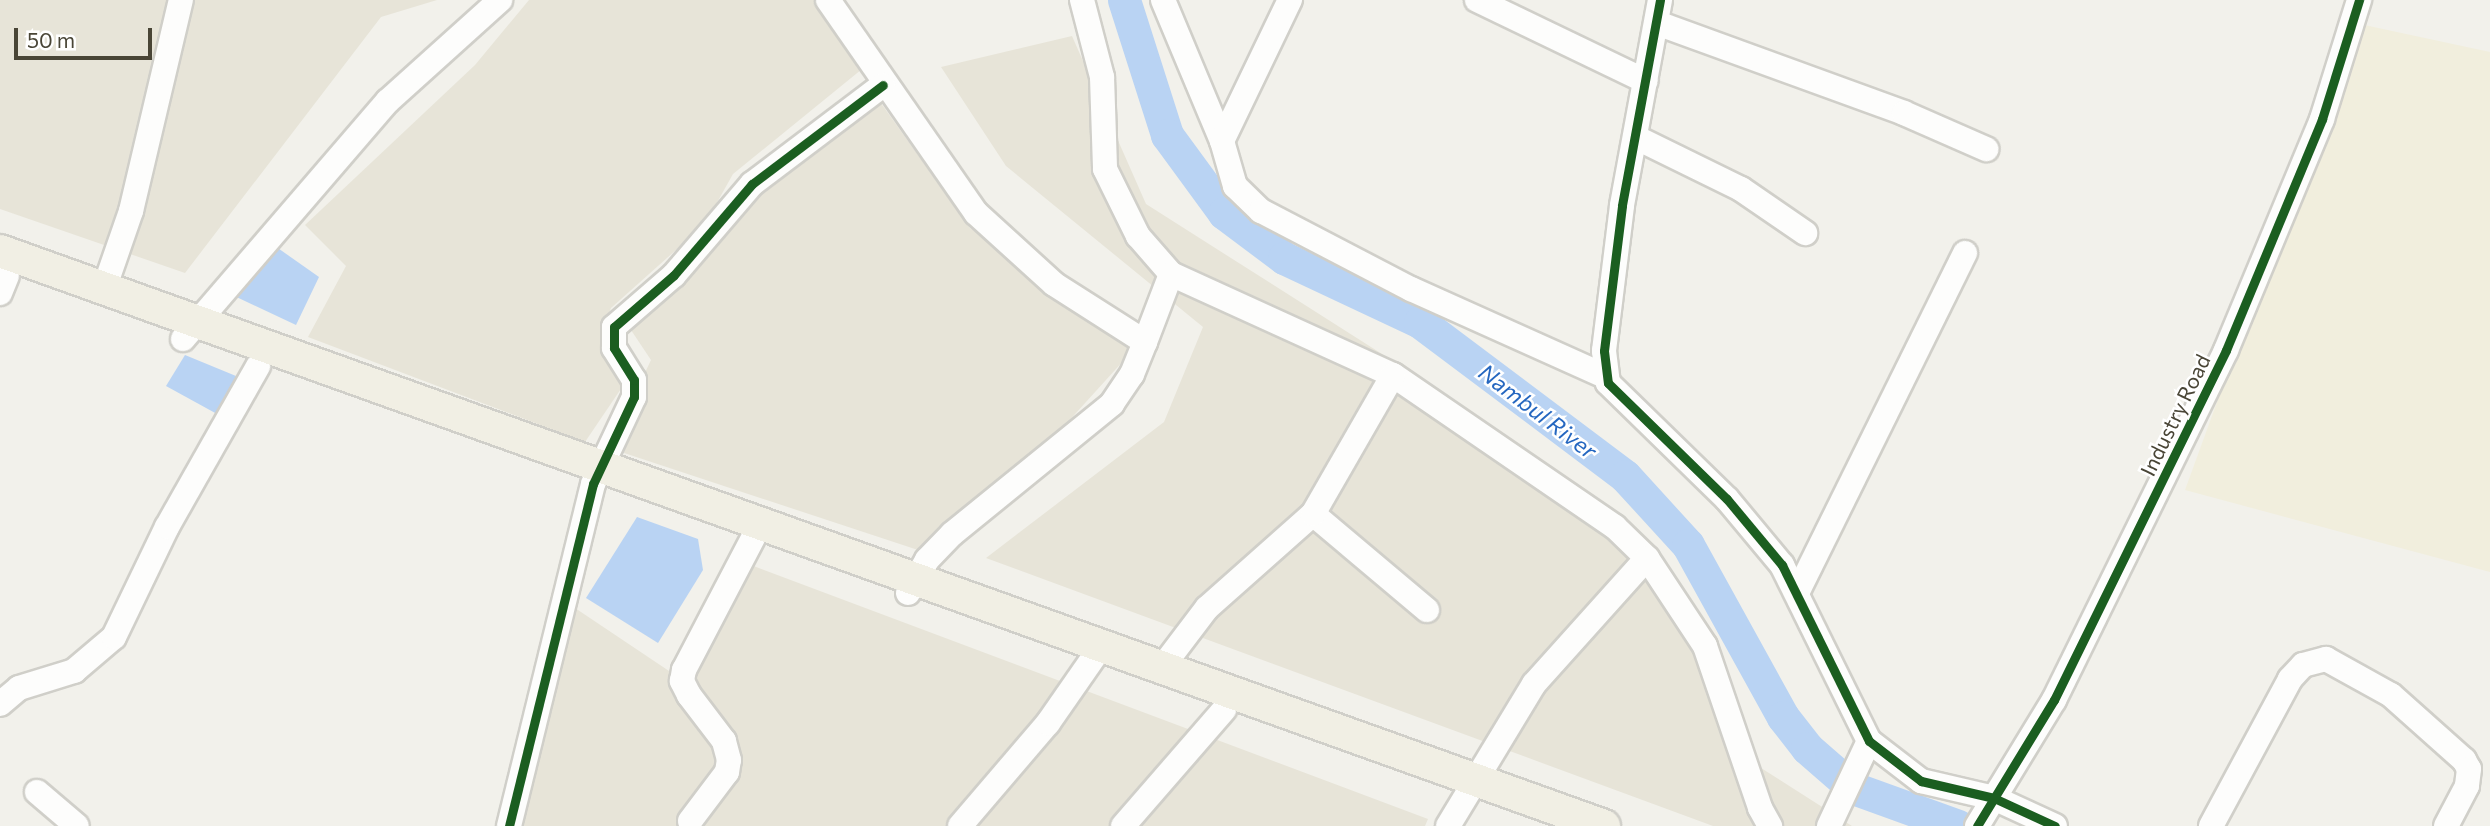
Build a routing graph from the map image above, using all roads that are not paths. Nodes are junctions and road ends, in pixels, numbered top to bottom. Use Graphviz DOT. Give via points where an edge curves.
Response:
graph roads {
  1 [pos="181,0"];
  2 [pos="500,0"];
  3 [pos="828,0"];
  4 [pos="1082,0"];
  5 [pos="1163,0"];
  6 [pos="1290,0"];
  7 [pos="1477,0"];
  8 [pos="2359,0"];
  9 [pos="1658,11"];
  10 [pos="1645,81"];
  11 [pos="883,85"];
  12 [pos="1635,137"];
  13 [pos="1223,141"];
  14 [pos="1986,149"];
  15 [pos="1805,233"];
  16 [pos="1965,253"];
  17 [pos="2,273"];
  18 [pos="1171,274"];
  19 [pos="104,289"];
  20 [pos="189,330"];
  21 [pos="1145,342"];
  22 [pos="258,366"];
  23 [pos="1393,375"];
  24 [pos="1605,376"];
  25 [pos="597,475"];
  26 [pos="1313,513"];
  27 [pos="753,538"];
  28 [pos="1647,558"];
  29 [pos="913,585"];
  30 [pos="1798,591"];
  31 [pos="1427,610"];
  32 [pos="1097,651"];
  33 [pos="1163,666"];
  34 [pos="0,704"];
  35 [pos="1224,710"];
  36 [pos="1869,741"];
  37 [pos="1472,788"];
  38 [pos="37,792"];
  39 [pos="1985,813"];
  40 [pos="690,821"];
  41 [pos="77,826"];
  42 [pos="509,826"];
  43 [pos="960,826"];
  44 [pos="1123,826"];
  45 [pos="1448,826"];
  46 [pos="1540,826"];
  47 [pos="1605,826"];
  48 [pos="1770,826"];
  49 [pos="1829,826"];
  50 [pos="2055,826"];
  51 [pos="2211,826"];
  52 [pos="2446,826"];
  1 -- 19 [label="street" via="131,211"];
  2 -- 20 [label="street" via="388,102"];
  3 -- 11 [label="street"];
  4 -- 18 [label="street" via="1102,77 1105,169 1138,236"];
  5 -- 13 [label="street"];
  6 -- 13 [label="street"];
  7 -- 10 [label="street"];
  8 -- 39 [label="street, Industry Road" via="2322,119 2226,350 2054,701"];
  9 -- 10 [label="street"];
  9 -- 14 [label="street"];
  10 -- 12 [label="street"];
  11 -- 21 [label="street" via="976,213 1009,247 1054,284"];
  11 -- 25 [label="street" via="752,184 674,275 614,327 614,348 636,388"];
  12 -- 15 [label="street" via="1741,189"];
  12 -- 24 [label="street" via="1621,219"];
  13 -- 24 [label="street" via="1235,186 1261,211 1411,289"];
  16 -- 30 [label="street"];
  17 -- 19 [label="main road"];
  17 -- 20 [label="main road"];
  18 -- 21 [label="street"];
  18 -- 23 [label="street"];
  19 -- 20 [label="main road"];
  20 -- 22 [label="main road"];
  20 -- 25 [label="main road"];
  21 -- 29 [label="street" via="1132,374 1112,404 952,534"];
  22 -- 25 [label="main road"];
  22 -- 34 [label="street" via="167,527 114,637 74,671 19,688"];
  23 -- 26 [label="street"];
  23 -- 28 [label="street" via="1615,527"];
  24 -- 30 [label="street" via="1626,405 1734,508"];
  25 -- 27 [label="main road"];
  25 -- 29 [label="main road"];
  25 -- 42 [label="street"];
  26 -- 31 [label="street"];
  26 -- 33 [label="street" via="1207,608"];
  27 -- 29 [label="main road"];
  27 -- 40 [label="street" via="684,670 682,681 689,695 724,741 729,760 727,772"];
  28 -- 37 [label="street" via="1551,661"];
  28 -- 48 [label="street" via="1705,646"];
  29 -- 32 [label="main road"];
  30 -- 36 [label="street"];
  32 -- 33 [label="main road"];
  32 -- 35 [label="main road"];
  32 -- 43 [label="street" via="1048,723"];
  33 -- 37 [label="main road"];
  35 -- 37 [label="main road"];
  35 -- 44 [label="street"];
  36 -- 39 [label="street" via="1921,781"];
  36 -- 49 [label="street"];
  37 -- 45 [label="street"];
  37 -- 46 [label="main road"];
  37 -- 47 [label="main road"];
  38 -- 41 [label="street"];
  39 -- 50 [label="street"];
  51 -- 52 [label="street" via="2290,679 2303,665 2326,659 2391,695 2464,760 2469,769 2467,786"];
}
